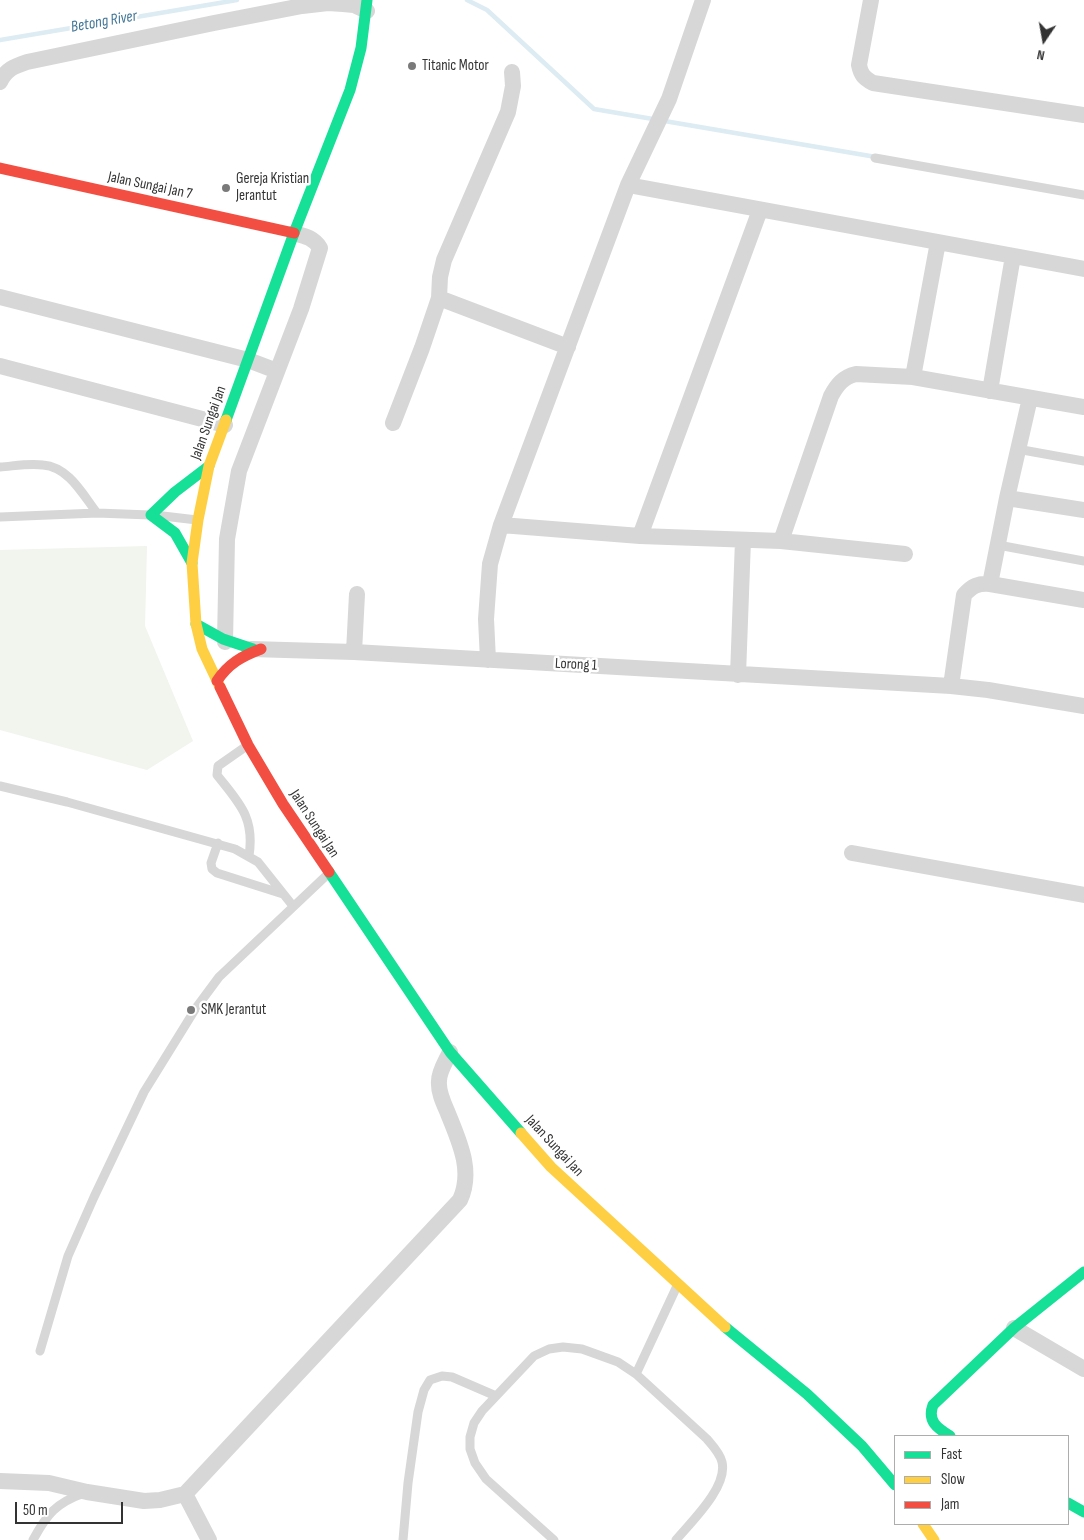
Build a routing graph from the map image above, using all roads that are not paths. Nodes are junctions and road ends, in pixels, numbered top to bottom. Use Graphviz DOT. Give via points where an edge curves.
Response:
graph roads {
  1 [pos="703,0"];
  2 [pos="871,0"];
  3 [pos="367,5"];
  4 [pos="512,72"];
  5 [pos="0,82"];
  6 [pos="1084,115"];
  7 [pos="874,158"];
  8 [pos="0,168"];
  9 [pos="628,185"];
  10 [pos="1084,195"];
  11 [pos="760,210"];
  12 [pos="294,233"];
  13 [pos="938,242"];
  14 [pos="1013,256"];
  15 [pos="1084,269"];
  16 [pos="0,297"];
  17 [pos="439,298"];
  18 [pos="568,347"];
  19 [pos="248,360"];
  20 [pos="0,366"];
  21 [pos="277,370"];
  22 [pos="913,377"];
  23 [pos="990,391"];
  24 [pos="1030,398"];
  25 [pos="1084,408"];
  26 [pos="393,423"];
  27 [pos="225,425"];
  28 [pos="1018,449"];
  29 [pos="1084,461"];
  30 [pos="209,466"];
  31 [pos="0,467"];
  32 [pos="1007,498"];
  33 [pos="1084,510"];
  34 [pos="97,513"];
  35 [pos="151,515"];
  36 [pos="0,517"];
  37 [pos="198,520"];
  38 [pos="501,525"];
  39 [pos="640,536"];
  40 [pos="743,540"];
  41 [pos="781,541"];
  42 [pos="998,545"];
  43 [pos="905,554"];
  44 [pos="1084,561"];
  45 [pos="192,564"];
  46 [pos="990,584"];
  47 [pos="356,594"];
  48 [pos="1084,600"];
  49 [pos="196,624"];
  50 [pos="225,642"];
  51 [pos="202,649"];
  52 [pos="257,649"];
  53 [pos="354,652"];
  54 [pos="488,660"];
  55 [pos="738,675"];
  56 [pos="217,681"];
  57 [pos="951,686"];
  58 [pos="1084,706"];
  59 [pos="248,745"];
  60 [pos="0,786"];
  61 [pos="218,843"];
  62 [pos="852,853"];
  63 [pos="249,856"];
  64 [pos="329,873"];
  65 [pos="283,894"];
  66 [pos="1084,895"];
  67 [pos="293,906"];
  68 [pos="450,1052"];
  69 [pos="1084,1272"];
  70 [pos="678,1286"];
  71 [pos="1014,1328"];
  72 [pos="40,1351"];
  73 [pos="1084,1368"];
  74 [pos="636,1374"];
  75 [pos="496,1396"];
  76 [pos="948,1435"];
  77 [pos="0,1481"];
  78 [pos="894,1484"];
  79 [pos="87,1492"];
  80 [pos="185,1494"];
  81 [pos="1069,1503"];
  82 [pos="1084,1512"];
  83 [pos="924,1525"];
  84 [pos="33,1540"];
  85 [pos="209,1540"];
  86 [pos="403,1540"];
  87 [pos="554,1540"];
  88 [pos="676,1540"];
  89 [pos="934,1540"];
  1 -- 9 [label="street" via="669,98"];
  2 -- 6 [label="street" via="859,65 865,79 873,83"];
  3 -- 5 [label="street" via="328,3 27,62 6,71"];
  3 -- 12 [label="main road, Jalan Sungai Jan" via="361,48 350,90"];
  4 -- 17 [label="street" via="508,112 444,260"];
  7 -- 10 [label="lane"];
  8 -- 12 [label="main road, Jalan Sungai Jan 7"];
  9 -- 11 [label="street"];
  9 -- 18 [label="street"];
  11 -- 13 [label="street"];
  11 -- 39 [label="street"];
  12 -- 19 [label="main road, Jalan Sungai Jan"];
  12 -- 21 [label="street" via="311,238 320,248 302,309"];
  13 -- 14 [label="street"];
  13 -- 22 [label="street"];
  14 -- 15 [label="street"];
  14 -- 23 [label="street"];
  16 -- 19 [label="street"];
  17 -- 18 [label="street"];
  17 -- 26 [label="street"];
  18 -- 38 [label="street"];
  19 -- 21 [label="street"];
  19 -- 27 [label="main road, Jalan Sungai Jan"];
  20 -- 27 [label="street"];
  21 -- 50 [label="street" via="240,471 227,539"];
  22 -- 23 [label="street"];
  22 -- 41 [label="street" via="856,374 838,384"];
  23 -- 24 [label="street"];
  24 -- 25 [label="street"];
  24 -- 28 [label="street"];
  27 -- 30 [label="main road, Jalan Sungai Jan"];
  28 -- 29 [label="lane"];
  28 -- 32 [label="street"];
  30 -- 35 [label="main road"];
  30 -- 37 [label="main road, Jalan Sungai Jan"];
  31 -- 34 [label="lane" via="44,464 56,468 70,477"];
  32 -- 33 [label="street"];
  32 -- 42 [label="street"];
  34 -- 35 [label="lane"];
  34 -- 36 [label="lane"];
  35 -- 37 [label="lane"];
  35 -- 45 [label="main road" via="175,533"];
  37 -- 45 [label="main road, Jalan Sungai Jan"];
  38 -- 39 [label="street"];
  38 -- 54 [label="street" via="490,564 486,619"];
  39 -- 40 [label="street"];
  40 -- 41 [label="street"];
  40 -- 55 [label="street"];
  41 -- 43 [label="street"];
  42 -- 44 [label="lane"];
  42 -- 46 [label="street"];
  45 -- 49 [label="main road, Jalan Sungai Jan"];
  46 -- 48 [label="street"];
  46 -- 57 [label="street" via="981,583 964,595"];
  47 -- 53 [label="street"];
  49 -- 50 [label="main road"];
  49 -- 51 [label="main road, Jalan Sungai Jan"];
  50 -- 52 [label="main road"];
  51 -- 52 [label="street, Lorong 1"];
  51 -- 56 [label="main road, Jalan Sungai Jan"];
  52 -- 53 [label="street, Lorong 1"];
  52 -- 56 [label="main road" via="240,656"];
  53 -- 54 [label="street, Lorong 1"];
  54 -- 55 [label="street, Lorong 1"];
  55 -- 57 [label="street, Lorong 1"];
  56 -- 59 [label="main road, Jalan Sungai Jan"];
  57 -- 58 [label="street, Lorong 1"];
  59 -- 63 [label="lane" via="218,766 217,775 242,807 250,825"];
  59 -- 64 [label="main road, Jalan Sungai Jan"];
  60 -- 61 [label="lane"];
  61 -- 63 [label="lane"];
  61 -- 65 [label="lane" via="211,864 217,874"];
  62 -- 66 [label="street"];
  63 -- 65 [label="lane" via="258,862"];
  64 -- 67 [label="lane"];
  64 -- 68 [label="main road, Jalan Sungai Jan"];
  65 -- 67 [label="lane"];
  67 -- 72 [label="lane" via="219,977 144,1092 68,1256"];
  68 -- 70 [label="main road, Jalan Sungai Jan" via="551,1168"];
  68 -- 80 [label="street" via="438,1082 463,1153 466,1175 460,1200"];
  69 -- 71 [label="main road"];
  70 -- 74 [label="lane"];
  70 -- 78 [label="main road, Jalan Sungai Jan" via="808,1394 862,1446"];
  71 -- 73 [label="street"];
  71 -- 76 [label="main road" via="933,1405 930,1419 935,1427"];
  74 -- 75 [label="lane" via="618,1362 582,1349 549,1348 534,1356"];
  74 -- 88 [label="lane" via="707,1439 722,1460 720,1484"];
  75 -- 86 [label="lane" via="452,1377 430,1380 418,1412"];
  75 -- 87 [label="lane" via="474,1423 470,1449 475,1463 486,1479"];
  77 -- 79 [label="street" via="48,1483"];
  79 -- 80 [label="street" via="144,1501"];
  79 -- 84 [label="lane" via="55,1508"];
  80 -- 85 [label="street"];
  81 -- 82 [label="main road"];
  83 -- 89 [label="main road"];
}
